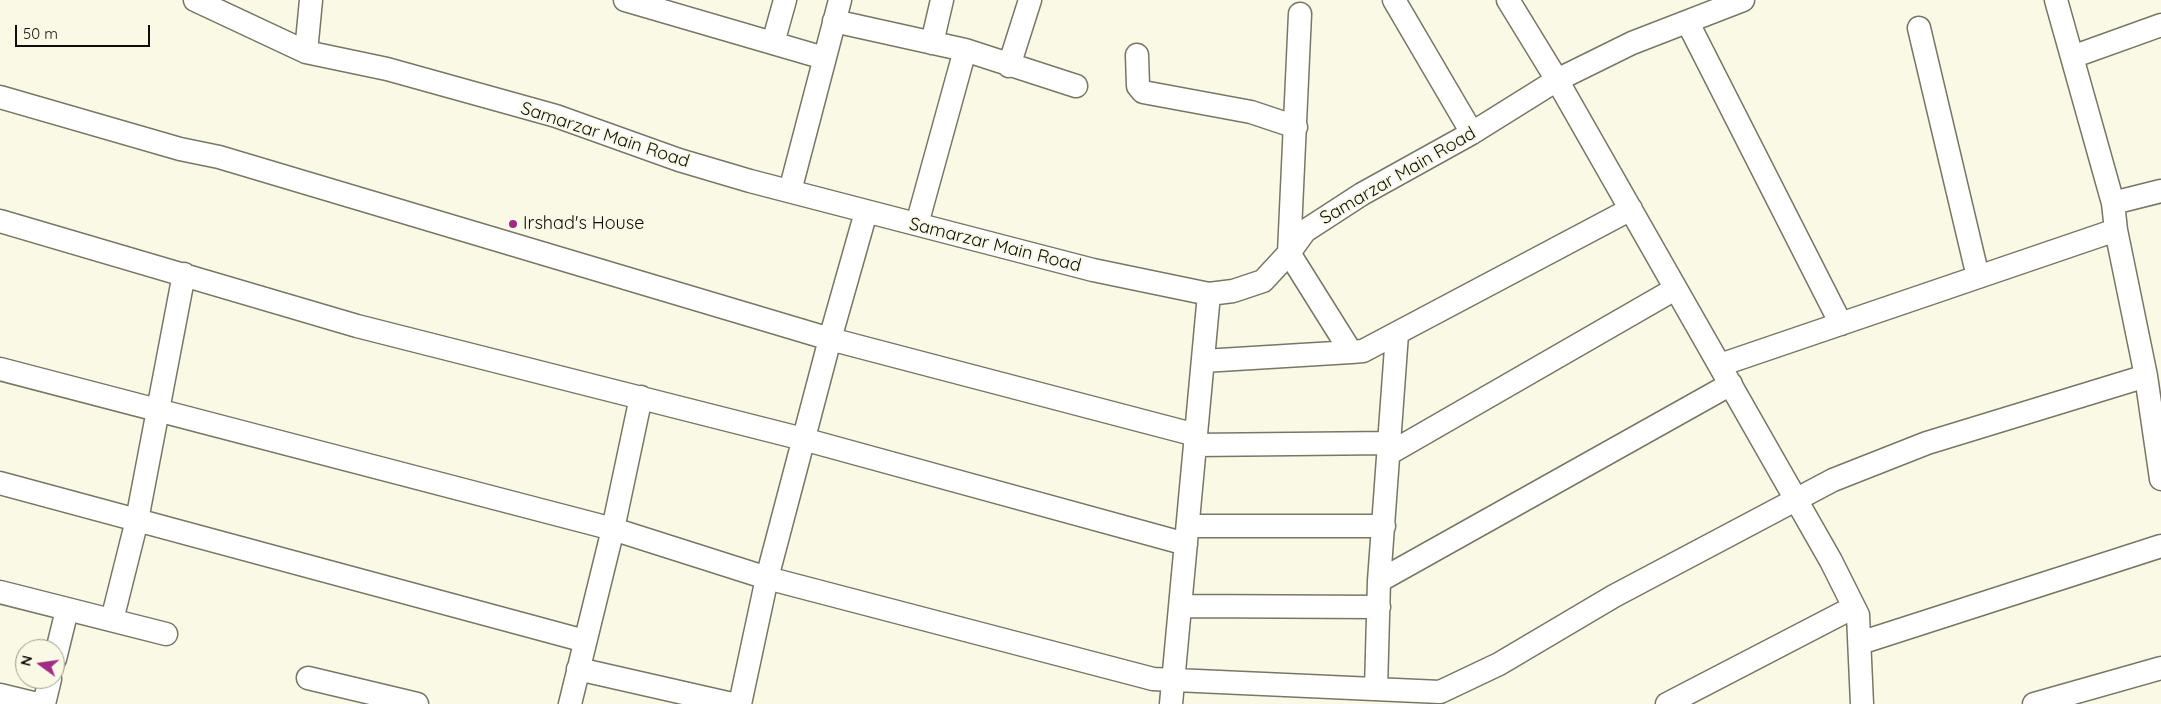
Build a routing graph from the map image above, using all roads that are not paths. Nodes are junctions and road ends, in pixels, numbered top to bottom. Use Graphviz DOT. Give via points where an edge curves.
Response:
graph roads {
  1 [pos="194,0"];
  2 [pos="311,0"];
  3 [pos="625,0"];
  4 [pos="785,0"];
  5 [pos="942,0"];
  6 [pos="1030,0"];
  7 [pos="1394,0"];
  8 [pos="1508,0"];
  9 [pos="1743,0"];
  10 [pos="2056,0"];
  11 [pos="837,10"];
  12 [pos="1300,14"];
  13 [pos="1688,23"];
  14 [pos="2161,25"];
  15 [pos="1919,28"];
  16 [pos="773,43"];
  17 [pos="932,43"];
  18 [pos="965,50"];
  19 [pos="306,52"];
  20 [pos="1137,55"];
  21 [pos="2072,56"];
  22 [pos="824,58"];
  23 [pos="1009,66"];
  24 [pos="1557,80"];
  25 [pos="1076,86"];
  26 [pos="0,97"];
  27 [pos="1296,127"];
  28 [pos="1472,134"];
  29 [pos="790,191"];
  30 [pos="2161,191"];
  31 [pos="2113,203"];
  32 [pos="1631,209"];
  33 [pos="866,212"];
  34 [pos="0,221"];
  35 [pos="917,224"];
  36 [pos="2116,230"];
  37 [pos="1289,253"];
  38 [pos="184,274"];
  39 [pos="1978,277"];
  40 [pos="1675,289"];
  41 [pos="1209,294"];
  42 [pos="1841,324"];
  43 [pos="1397,334"];
  44 [pos="830,339"];
  45 [pos="1351,352"];
  46 [pos="1203,361"];
  47 [pos="1720,365"];
  48 [pos="0,370"];
  49 [pos="2146,376"];
  50 [pos="1731,384"];
  51 [pos="641,397"];
  52 [pos="158,410"];
  53 [pos="803,439"];
  54 [pos="1196,440"];
  55 [pos="1390,448"];
  56 [pos="2161,474"];
  57 [pos="0,483"];
  58 [pos="1796,499"];
  59 [pos="137,520"];
  60 [pos="1384,526"];
  61 [pos="613,529"];
  62 [pos="1187,535"];
  63 [pos="2161,546"];
  64 [pos="767,578"];
  65 [pos="1379,582"];
  66 [pos="0,592"];
  67 [pos="1180,606"];
  68 [pos="1379,607"];
  69 [pos="1854,607"];
  70 [pos="67,610"];
  71 [pos="112,620"];
  72 [pos="166,634"];
  73 [pos="60,639"];
  74 [pos="585,641"];
  75 [pos="1860,643"];
  76 [pos="2161,668"];
  77 [pos="578,669"];
  78 [pos="308,678"];
  79 [pos="1174,680"];
  80 [pos="48,689"];
  81 [pos="1376,689"];
  82 [pos="0,695"];
  83 [pos="350,696"];
  84 [pos="37,704"];
  85 [pos="44,704"];
  86 [pos="417,704"];
  87 [pos="570,704"];
  88 [pos="732,704"];
  89 [pos="740,704"];
  90 [pos="1171,704"];
  91 [pos="1667,704"];
  92 [pos="1862,704"];
  93 [pos="2034,704"];
  1 -- 19 [label="street, Samarzar Main Road"];
  2 -- 19 [label="street"];
  3 -- 16 [label="street"];
  4 -- 16 [label="street"];
  5 -- 17 [label="street"];
  6 -- 23 [label="street"];
  7 -- 28 [label="street"];
  8 -- 24 [label="street"];
  9 -- 13 [label="street, Samarzar Main Road"];
  10 -- 21 [label="street"];
  11 -- 17 [label="street"];
  11 -- 22 [label="street"];
  12 -- 27 [label="street"];
  13 -- 24 [label="street, Samarzar Main Road" via="1632,42"];
  13 -- 42 [label="street"];
  14 -- 21 [label="street"];
  15 -- 39 [label="street"];
  16 -- 22 [label="street"];
  17 -- 18 [label="street"];
  18 -- 23 [label="street"];
  18 -- 35 [label="street"];
  19 -- 29 [label="street, Samarzar Main Road" via="387,69 556,116 678,160"];
  20 -- 27 [label="street" via="1138,86 1142,92 1251,112"];
  21 -- 31 [label="street"];
  22 -- 29 [label="street"];
  23 -- 25 [label="street"];
  24 -- 28 [label="street, Samarzar Main Road"];
  24 -- 32 [label="street"];
  26 -- 44 [label="street" via="180,149 219,157"];
  27 -- 37 [label="street"];
  28 -- 37 [label="street, Samarzar Main Road" via="1362,194 1305,231"];
  29 -- 33 [label="street, Samarzar Main Road"];
  30 -- 31 [label="street"];
  31 -- 36 [label="street"];
  32 -- 40 [label="street"];
  32 -- 43 [label="street"];
  33 -- 35 [label="street, Samarzar Main Road"];
  33 -- 44 [label="street"];
  34 -- 38 [label="street"];
  35 -- 41 [label="street, Samarzar Main Road" via="1093,270"];
  36 -- 39 [label="street"];
  36 -- 49 [label="street"];
  37 -- 41 [label="street, Samarzar Main Road" via="1263,281 1233,291"];
  37 -- 45 [label="street"];
  38 -- 51 [label="street" via="357,326"];
  38 -- 52 [label="street"];
  39 -- 42 [label="street"];
  40 -- 47 [label="street"];
  40 -- 55 [label="street"];
  41 -- 46 [label="street"];
  42 -- 47 [label="street"];
  43 -- 45 [label="street" via="1363,351"];
  43 -- 55 [label="street"];
  44 -- 53 [label="street"];
  44 -- 54 [label="street"];
  45 -- 46 [label="street"];
  46 -- 54 [label="street"];
  47 -- 50 [label="street"];
  48 -- 52 [label="street"];
  49 -- 56 [label="street"];
  49 -- 58 [label="street" via="1928,443 1834,480"];
  50 -- 58 [label="street"];
  50 -- 65 [label="street"];
  51 -- 53 [label="street"];
  51 -- 61 [label="street"];
  52 -- 59 [label="street"];
  52 -- 61 [label="street"];
  53 -- 62 [label="street"];
  53 -- 64 [label="street"];
  54 -- 55 [label="street"];
  54 -- 62 [label="street"];
  55 -- 60 [label="street"];
  57 -- 59 [label="street"];
  58 -- 69 [label="street"];
  58 -- 81 [label="street" via="1614,596 1499,664 1440,692"];
  59 -- 71 [label="street"];
  59 -- 74 [label="street"];
  60 -- 62 [label="street"];
  60 -- 65 [label="street"];
  61 -- 64 [label="street"];
  61 -- 74 [label="street"];
  62 -- 67 [label="street"];
  63 -- 75 [label="street"];
  64 -- 79 [label="street" via="1153,679"];
  64 -- 89 [label="street"];
  65 -- 68 [label="street"];
  66 -- 70 [label="street"];
  67 -- 68 [label="street"];
  67 -- 79 [label="street"];
  68 -- 81 [label="street"];
  69 -- 75 [label="street" via="1858,615"];
  69 -- 91 [label="street"];
  70 -- 71 [label="street"];
  70 -- 73 [label="street"];
  71 -- 72 [label="street"];
  74 -- 77 [label="street"];
  75 -- 92 [label="street"];
  76 -- 93 [label="street"];
  77 -- 87 [label="street"];
  77 -- 88 [label="street"];
  78 -- 83 [label="street"];
  79 -- 81 [label="street"];
  79 -- 90 [label="street"];
  80 -- 85 [label="street"];
  82 -- 84 [label="street"];
  83 -- 86 [label="street"];
}
